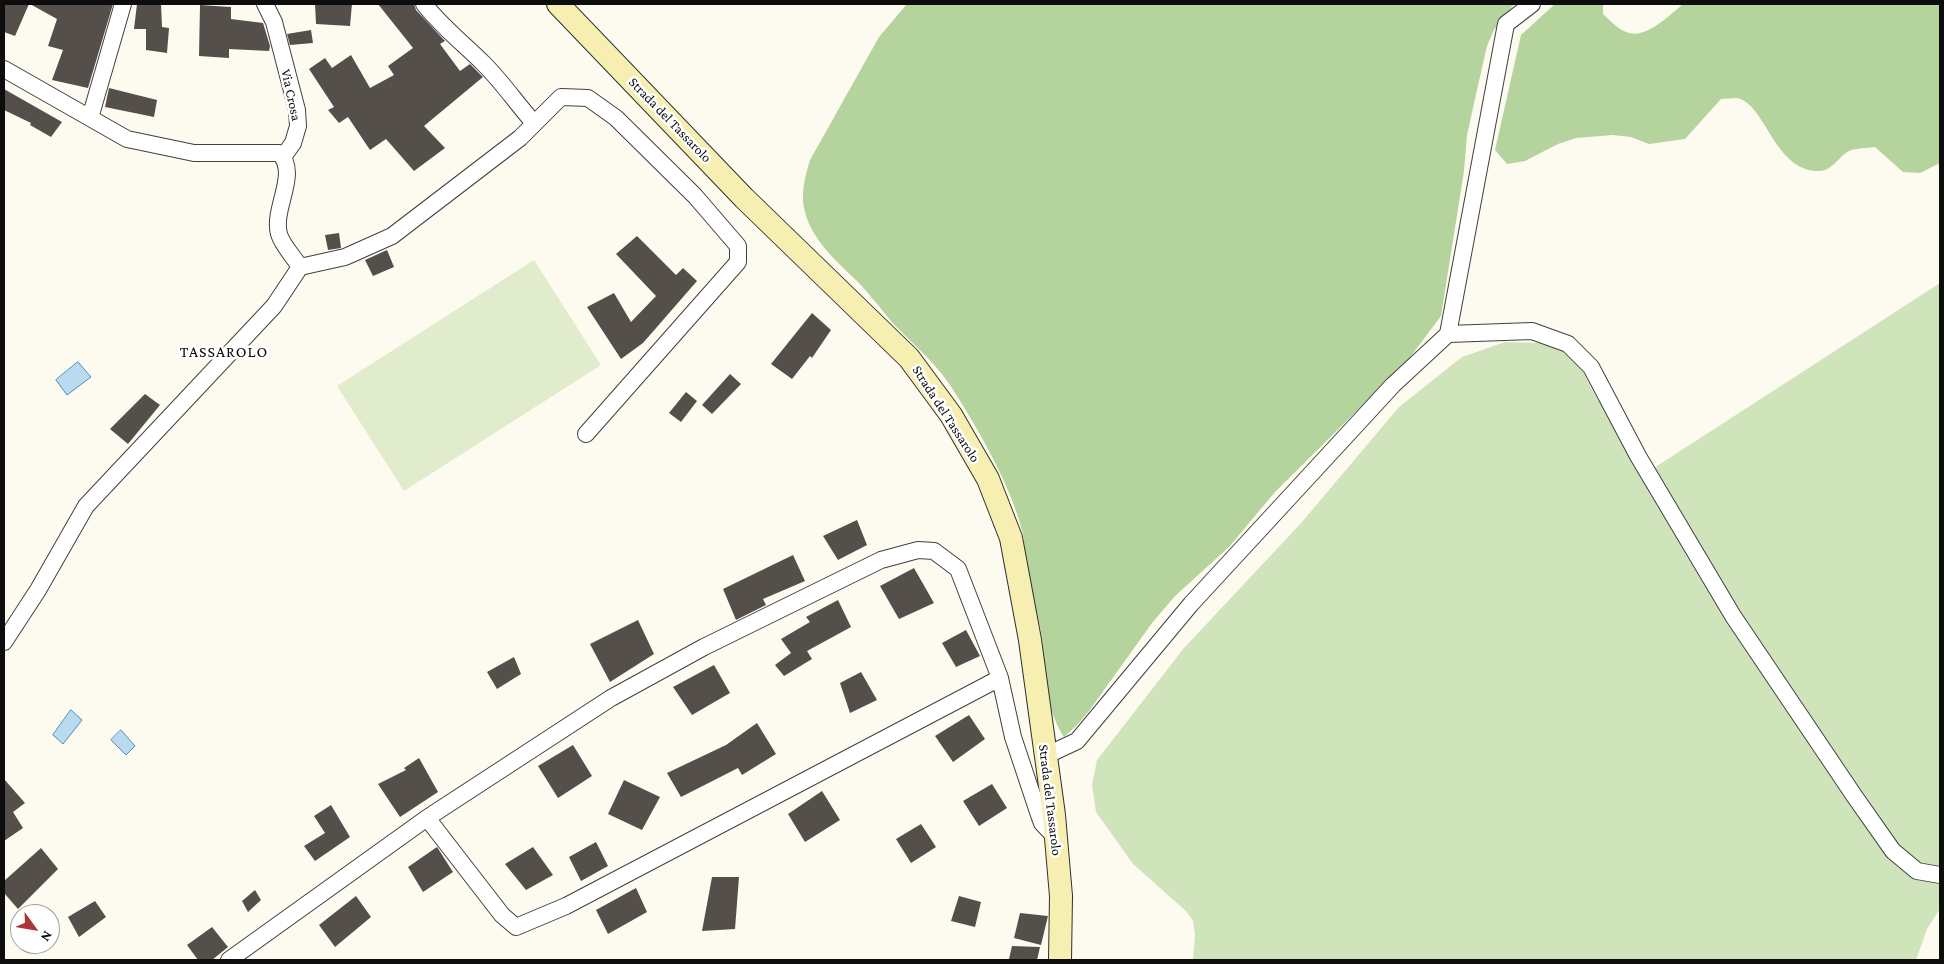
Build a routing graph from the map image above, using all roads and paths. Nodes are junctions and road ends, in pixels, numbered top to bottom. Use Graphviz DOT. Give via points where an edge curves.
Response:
graph roads {
  1 [pos="123,4"];
  2 [pos="265,4"];
  3 [pos="424,4"];
  4 [pos="558,4"];
  5 [pos="1532,4"];
  6 [pos="4,69"];
  7 [pos="90,118"];
  8 [pos="534,123"];
  9 [pos="283,157"];
  10 [pos="300,267"];
  11 [pos="1448,334"];
  12 [pos="586,434"];
  13 [pos="4,642"];
  14 [pos="1000,678"];
  15 [pos="1045,756"];
  16 [pos="427,818"];
  17 [pos="1056,838"];
  18 [pos="1940,875"];
  19 [pos="228,960"];
  20 [pos="1060,960"];
  1 -- 7 [label="street"];
  2 -- 9 [label="street, Via Crosa" via="274,22 297,110 298,126 293,143"];
  3 -- 8 [label="street" via="439,23 485,64"];
  4 -- 15 [label="main road, Strada del Tassarolo" via="744,198 909,358 950,415 988,479 1011,538 1030,640"];
  5 -- 11 [label="street" via="1506,24"];
  6 -- 7 [label="street"];
  7 -- 9 [label="street" via="127,139 194,153 278,153"];
  8 -- 10 [label="street" via="520,138 392,236 345,257"];
  8 -- 12 [label="street" via="561,98 588,98 616,118 669,170 738,246 738,262"];
  9 -- 10 [label="street" via="288,170 278,214 279,235"];
  10 -- 13 [label="street" via="274,306 86,506"];
  11 -- 15 [label="street" via="1393,385 1197,597 1077,741"];
  11 -- 18 [label="street" via="1532,331 1568,344 1591,367 1638,456 1733,616 1855,797 1893,851 1917,871"];
  14 -- 16 [label="street" via="566,906 516,927 502,915"];
  14 -- 16 [label="street" via="958,568 934,551 918,550 881,560 662,670 611,698"];
  14 -- 17 [label="street" via="1013,738 1039,815"];
  15 -- 17 [label="main road, Strada del Tassarolo"];
  16 -- 19 [label="street"];
  17 -- 20 [label="main road, Strada del Tassarolo" via="1061,896"];
}
